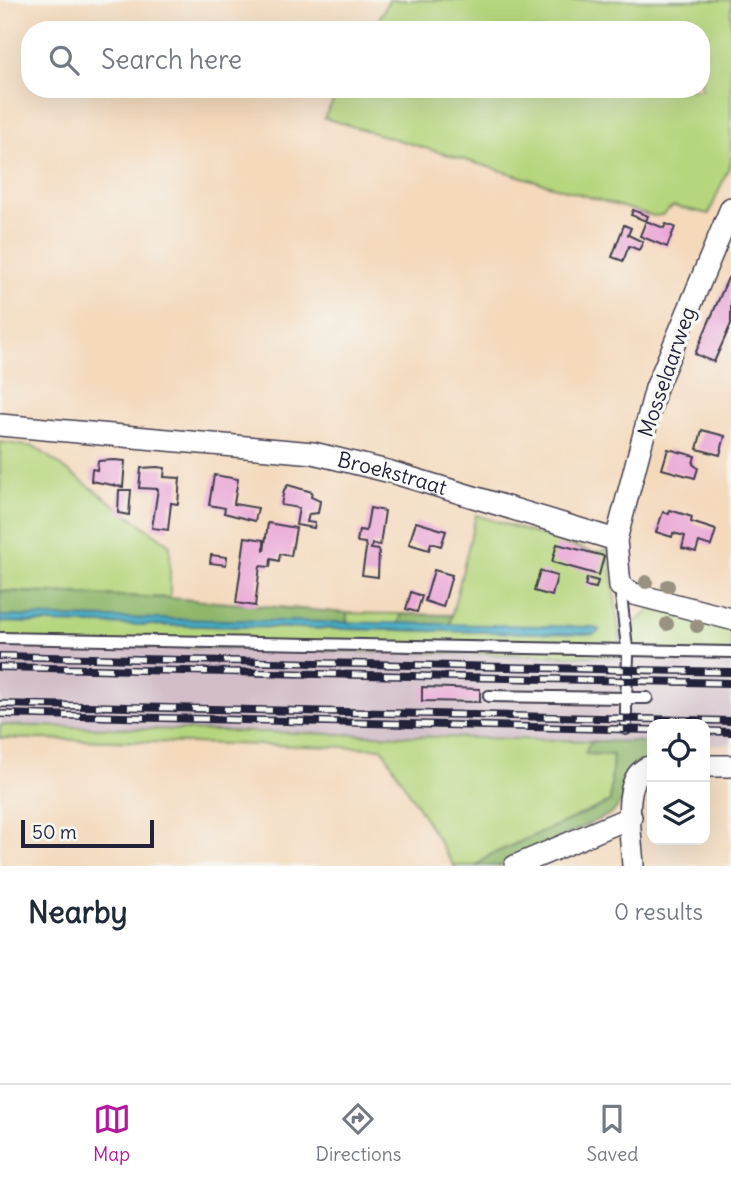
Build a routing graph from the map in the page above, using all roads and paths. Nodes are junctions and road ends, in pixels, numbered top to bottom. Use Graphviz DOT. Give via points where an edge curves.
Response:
graph roads {
  1 [pos="731,208"];
  2 [pos="0,425"];
  3 [pos="617,540"];
  4 [pos="620,586"];
  5 [pos="731,619"];
  6 [pos="0,638"];
  7 [pos="627,650"];
  8 [pos="731,652"];
  9 [pos="489,696"];
  10 [pos="626,698"];
  11 [pos="647,698"];
  12 [pos="626,729"];
  13 [pos="710,766"];
  14 [pos="731,766"];
  15 [pos="647,769"];
  16 [pos="631,817"];
  17 [pos="514,866"];
  18 [pos="633,866"];
  1 -- 3 [label="street, Mosselaarweg" via="656,388"];
  2 -- 3 [label="street, Broekstraat" via="313,453"];
  3 -- 4 [label="street"];
  4 -- 5 [label="street" via="634,594"];
  4 -- 7 [label="lane"];
  6 -- 7 [label="lane"];
  7 -- 8 [label="lane"];
  7 -- 10 [label="lane"];
  9 -- 10 [label="lane"];
  10 -- 11 [label="lane"];
  10 -- 12 [label="lane"];
  13 -- 14 [label="street"];
  15 -- 16 [label="street" via="636,776 630,791"];
  16 -- 17 [label="street"];
  16 -- 18 [label="street"];
}
